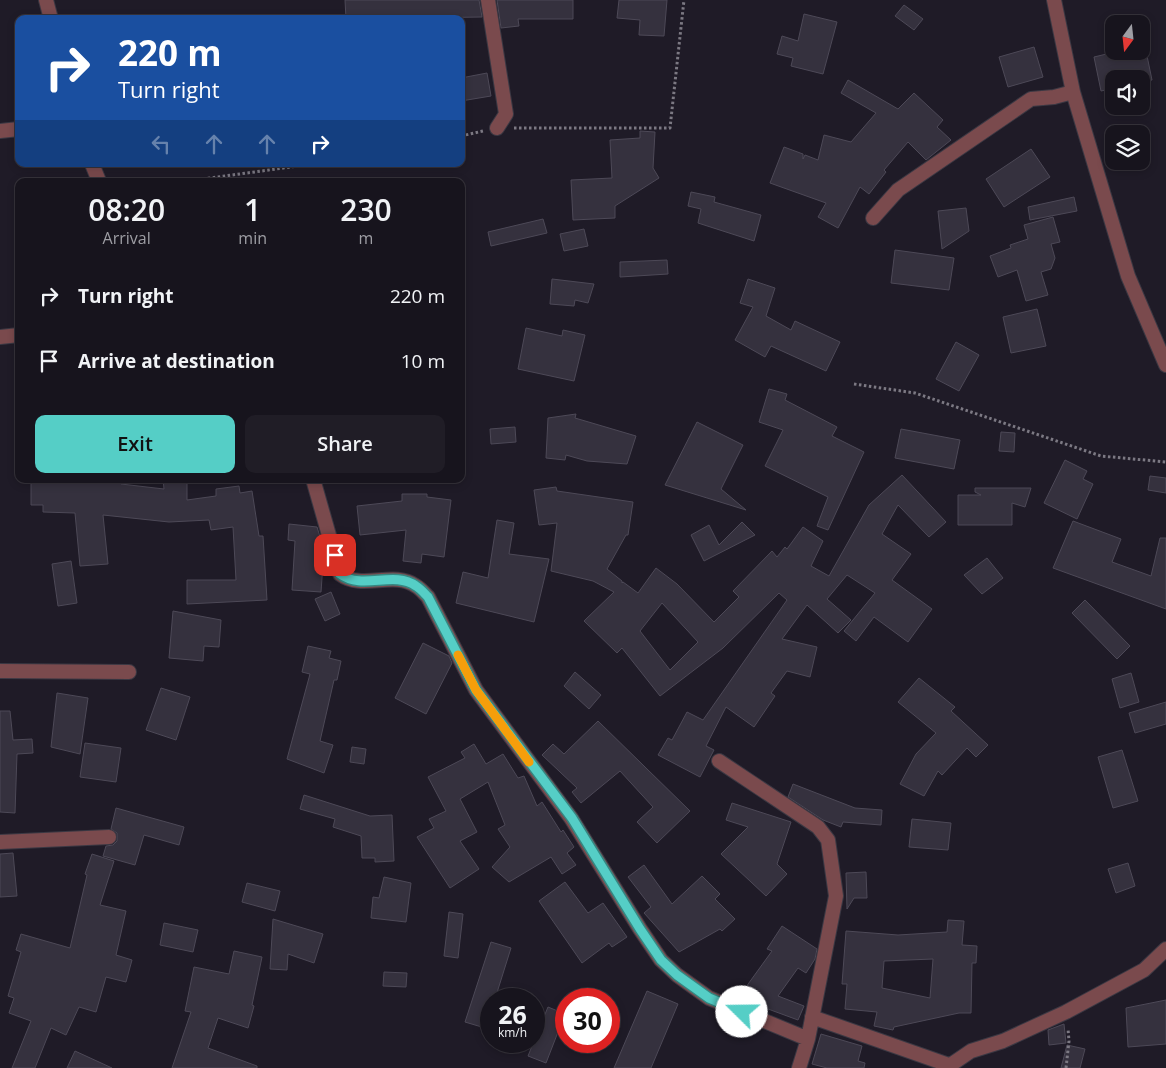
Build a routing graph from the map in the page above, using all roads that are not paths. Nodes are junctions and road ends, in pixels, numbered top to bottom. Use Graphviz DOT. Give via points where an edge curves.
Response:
graph roads {
  1 [pos="46,0"];
  2 [pos="488,0"];
  3 [pos="1054,0"];
  4 [pos="50,15"];
  5 [pos="1073,92"];
  6 [pos="497,128"];
  7 [pos="15,129"];
  8 [pos="0,131"];
  9 [pos="873,218"];
  10 [pos="15,335"];
  11 [pos="0,337"];
  12 [pos="1166,365"];
  13 [pos="314,483"];
  14 [pos="0,671"];
  15 [pos="129,672"];
  16 [pos="719,761"];
  17 [pos="109,836"];
  18 [pos="0,842"];
  19 [pos="1166,948"];
  20 [pos="812,1017"];
  21 [pos="808,1039"];
  22 [pos="948,1066"];
  23 [pos="798,1068"];
  1 -- 4 [label="street"];
  2 -- 6 [label="street" via="506,114"];
  3 -- 5 [label="street"];
  5 -- 9 [label="street" via="1031,100 898,190"];
  5 -- 12 [label="street" via="1128,276"];
  7 -- 8 [label="street"];
  10 -- 11 [label="street"];
  13 -- 21 [label="street" via="340,574 357,582 403,581 416,585 428,597 476,690 572,818 661,960 709,998"];
  14 -- 15 [label="street"];
  16 -- 20 [label="street" via="818,827 828,840 836,896"];
  17 -- 18 [label="street"];
  19 -- 22 [label="street" via="1144,970 1066,1012 1003,1042 971,1051"];
  20 -- 21 [label="street"];
  20 -- 22 [label="street"];
  21 -- 23 [label="street"];
}
